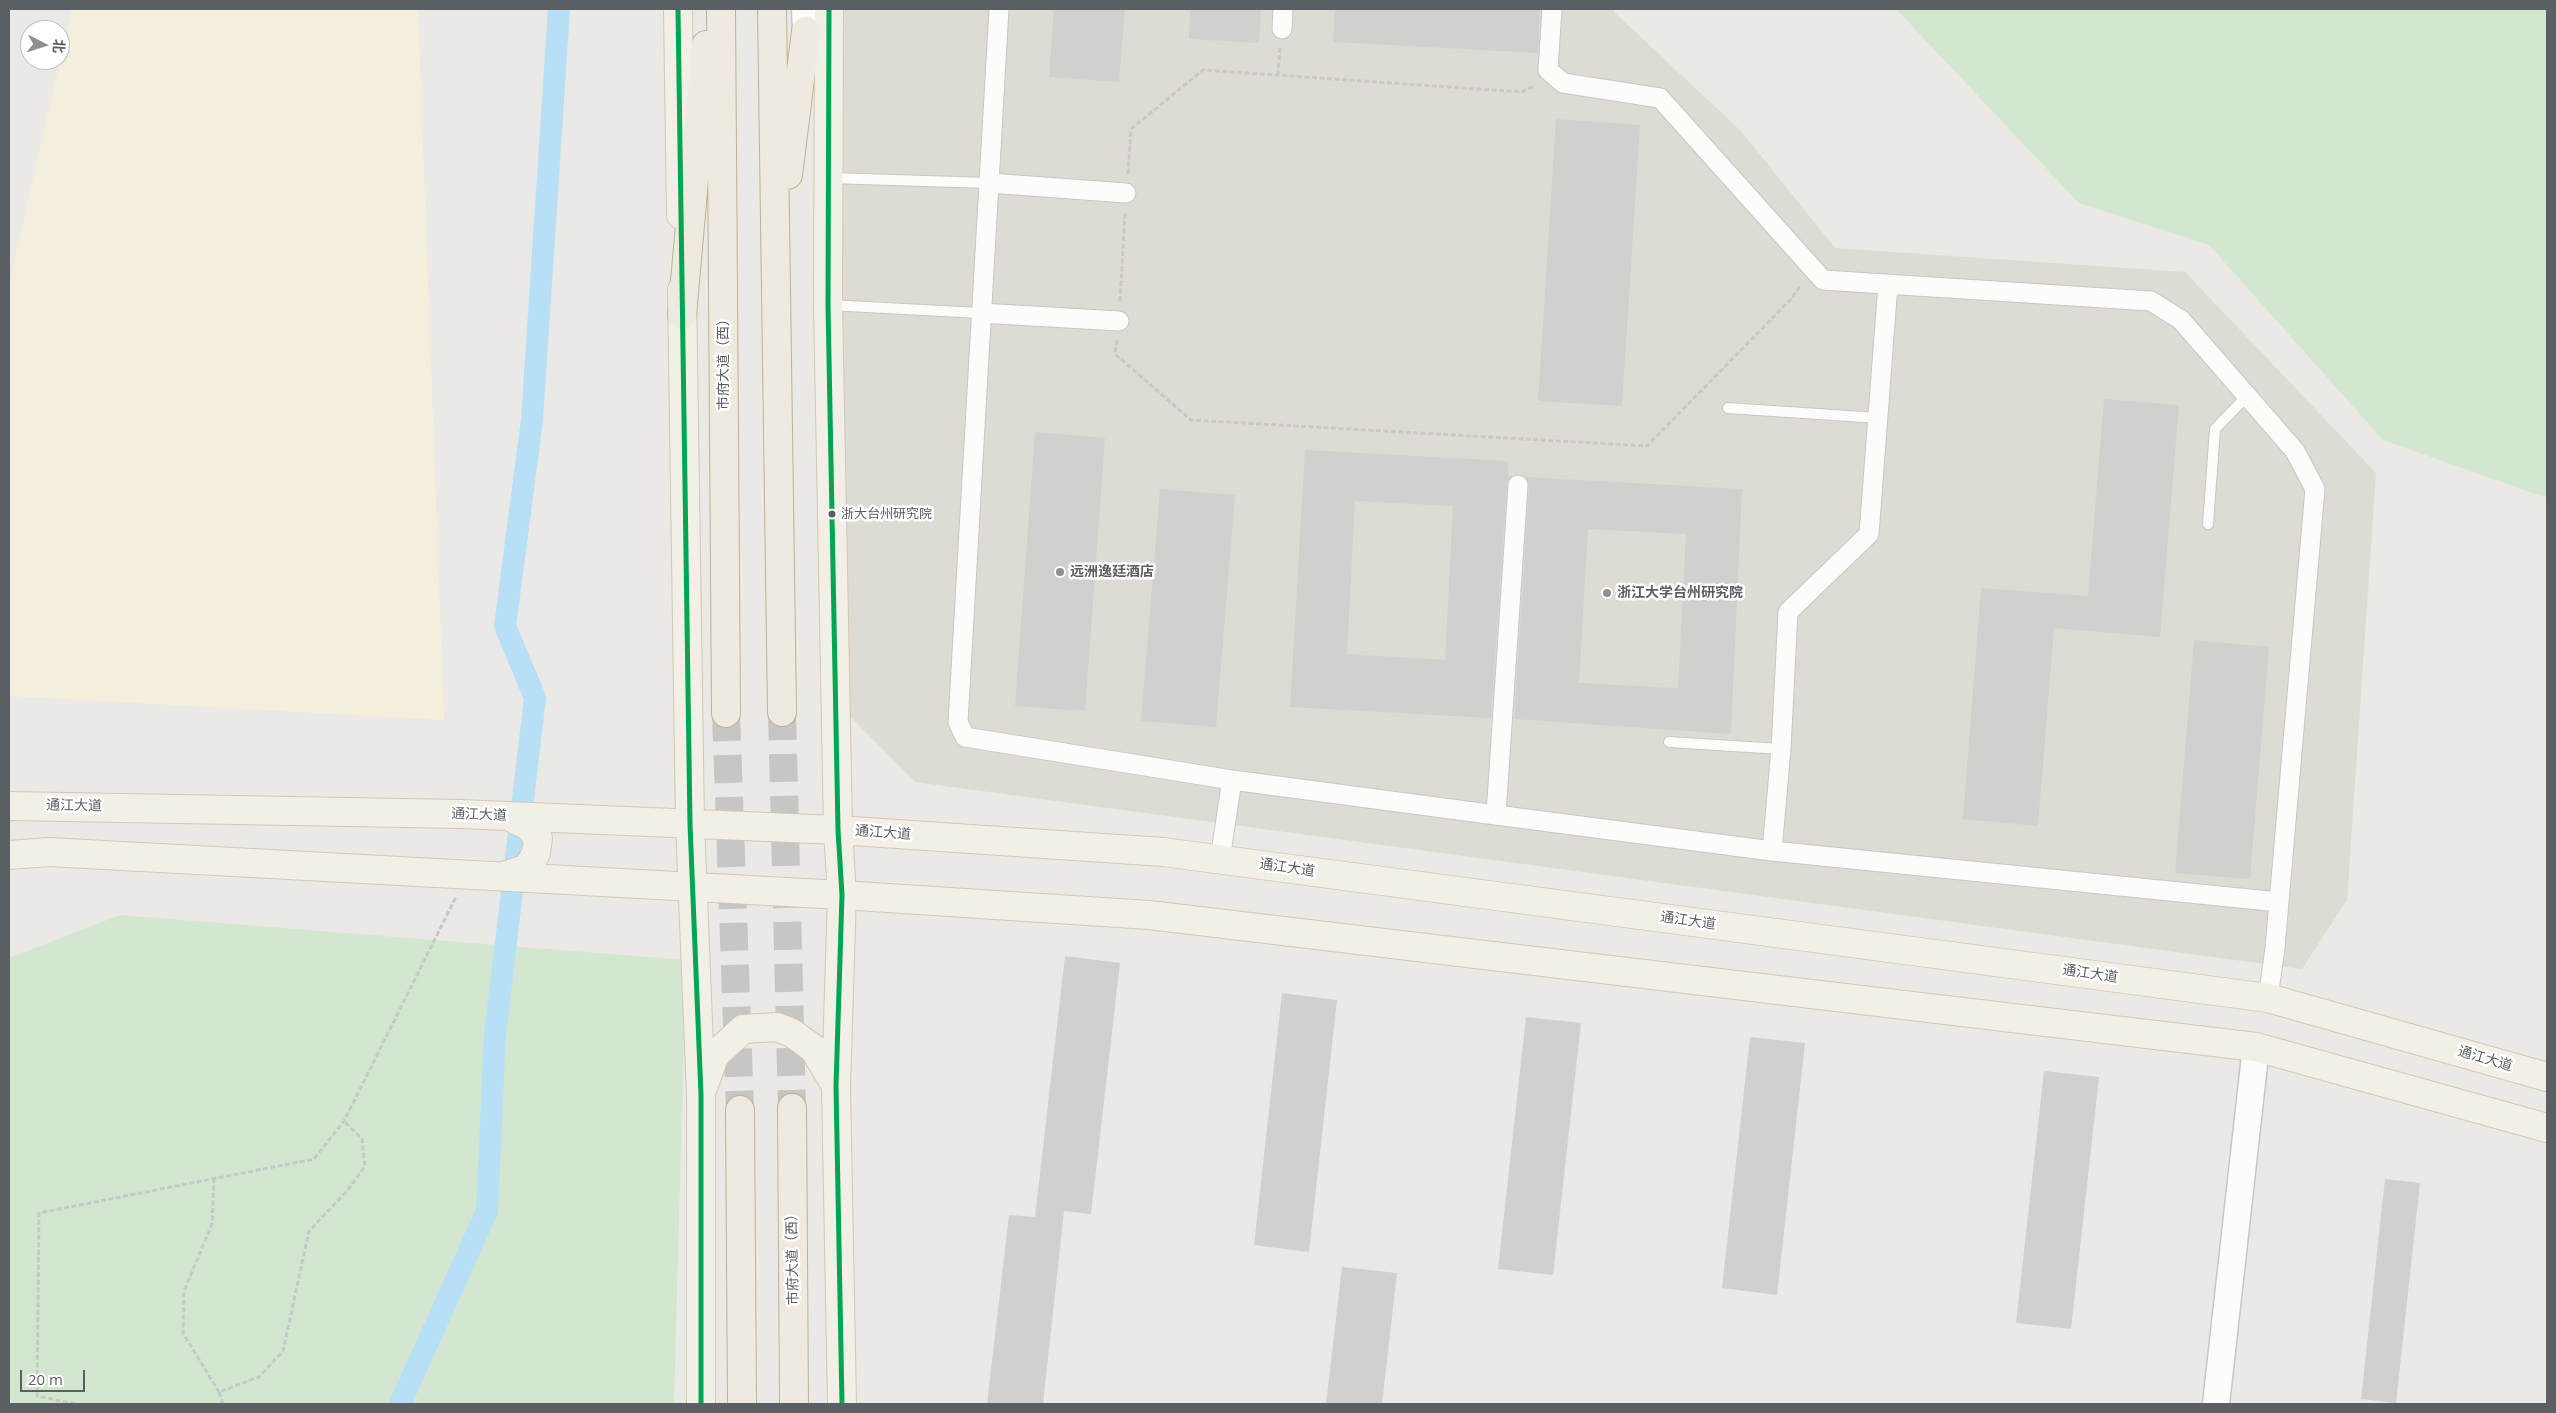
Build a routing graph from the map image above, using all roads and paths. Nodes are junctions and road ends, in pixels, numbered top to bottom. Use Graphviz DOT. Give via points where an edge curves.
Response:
graph roads {
  1 [pos="678,9"];
  2 [pos="709,9"];
  3 [pos="721,9"];
  4 [pos="772,9"];
  5 [pos="829,9"];
  6 [pos="999,9"];
  7 [pos="1283,9"];
  8 [pos="1552,9"];
  9 [pos="805,20"];
  10 [pos="1282,29"];
  11 [pos="1278,75"];
  12 [pos="1556,78"];
  13 [pos="829,174"];
  14 [pos="989,183"];
  15 [pos="1126,193"];
  16 [pos="1812,268"];
  17 [pos="776,284"];
  18 [pos="1888,284"];
  19 [pos="828,305"];
  20 [pos="980,313"];
  21 [pos="682,315"];
  22 [pos="1119,321"];
  23 [pos="2247,396"];
  24 [pos="1728,408"];
  25 [pos="1878,418"];
  26 [pos="1518,485"];
  27 [pos="2208,524"];
  28 [pos="782,712"];
  29 [pos="726,713"];
  30 [pos="1669,742"];
  31 [pos="1781,749"];
  32 [pos="1232,780"];
  33 [pos="11,805"];
  34 [pos="508,816"];
  35 [pos="1496,816"];
  36 [pos="690,824"];
  37 [pos="838,830"];
  38 [pos="1772,851"];
  39 [pos="9,855"];
  40 [pos="1220,859"];
  41 [pos="467,874"];
  42 [pos="504,876"];
  43 [pos="693,887"];
  44 [pos="842,895"];
  45 [pos="2279,902"];
  46 [pos="2268,998"];
  47 [pos="2256,1047"];
  48 [pos="2547,1077"];
  49 [pos="836,1086"];
  50 [pos="701,1095"];
  51 [pos="792,1108"];
  52 [pos="740,1110"];
  53 [pos="344,1121"];
  54 [pos="2547,1128"];
  55 [pos="214,1178"];
  56 [pos="219,1392"];
  57 [pos="75,1404"];
  58 [pos="223,1404"];
  59 [pos="701,1404"];
  60 [pos="742,1404"];
  61 [pos="794,1404"];
  62 [pos="842,1404"];
  63 [pos="2216,1404"];
  1 -- 21 [label="main road"];
  2 -- 21 [label="highway"];
  3 -- 29 [label="highway, 市府大道（西）"];
  4 -- 17 [label="highway"];
  5 -- 13 [label="main road"];
  6 -- 14 [label="street"];
  7 -- 10 [label="street"];
  8 -- 12 [label="street" via="1548,70"];
  9 -- 13 [label="main road"];
  9 -- 17 [label="highway"];
  10 -- 11 [label="path"];
  11 -- 12 [label="path" via="1521,92"];
  11 -- 15 [label="path" via="1203,70 1131,129"];
  12 -- 16 [label="street" via="1563,83 1660,98"];
  13 -- 14 [label="lane"];
  13 -- 19 [label="main road"];
  14 -- 15 [label="street"];
  14 -- 20 [label="street"];
  15 -- 22 [label="path"];
  16 -- 18 [label="street" via="1823,280"];
  16 -- 22 [label="path" via="1791,299 1647,446 1191,420 1116,354"];
  17 -- 28 [label="highway"];
  18 -- 23 [label="street" via="2151,301 2181,320"];
  18 -- 25 [label="street"];
  19 -- 20 [label="lane"];
  19 -- 37 [label="main road"];
  20 -- 22 [label="street"];
  20 -- 32 [label="street" via="958,722 965,737"];
  21 -- 36 [label="main road"];
  23 -- 27 [label="lane" via="2214,429"];
  23 -- 45 [label="street" via="2295,451 2315,489"];
  24 -- 25 [label="lane"];
  25 -- 31 [label="street" via="1869,534 1788,612"];
  26 -- 35 [label="street"];
  30 -- 31 [label="lane"];
  31 -- 38 [label="street"];
  32 -- 35 [label="street"];
  32 -- 40 [label="street"];
  33 -- 34 [label="main road, 通江大道"];
  34 -- 36 [label="main road, 通江大道"];
  34 -- 42 [label="main road" via="529,826 538,838 536,853 528,868"];
  35 -- 38 [label="street"];
  36 -- 37 [label="main road, 通江大道"];
  36 -- 43 [label="main road"];
  37 -- 40 [label="main road, 通江大道" via="1163,852"];
  37 -- 44 [label="main road"];
  38 -- 45 [label="street"];
  39 -- 41 [label="main road" via="49,852"];
  40 -- 46 [label="main road, 通江大道"];
  41 -- 42 [label="main road"];
  41 -- 53 [label="path"];
  42 -- 43 [label="main road"];
  43 -- 44 [label="main road"];
  43 -- 50 [label="main road"];
  44 -- 47 [label="main road" via="1150,915"];
  44 -- 49 [label="main road"];
  45 -- 46 [label="street"];
  46 -- 48 [label="main road, 通江大道"];
  47 -- 54 [label="main road"];
  47 -- 63 [label="street"];
  49 -- 50 [label="main road" via="814,1048 792,1033 777,1027 743,1029 714,1055"];
  49 -- 62 [label="main road"];
  50 -- 59 [label="main road"];
  51 -- 61 [label="highway, 市府大道（西）"];
  52 -- 60 [label="highway"];
  53 -- 55 [label="path" via="314,1159"];
  53 -- 56 [label="path" via="362,1139 365,1166 347,1191 309,1231 283,1351 259,1377"];
  55 -- 56 [label="path" via="212,1224 184,1291 183,1332"];
  55 -- 57 [label="path" via="39,1213 37,1396"];
  56 -- 58 [label="path"];
}
